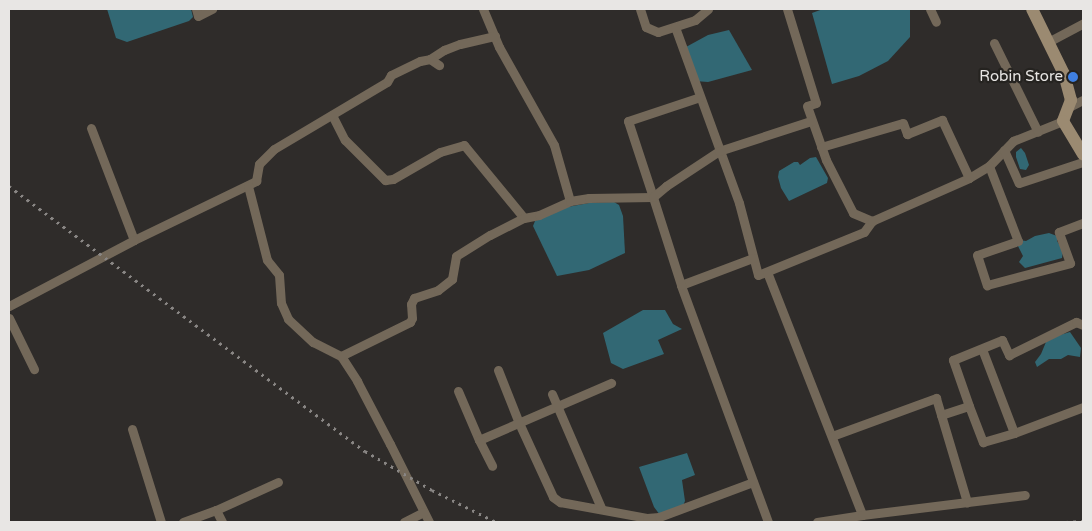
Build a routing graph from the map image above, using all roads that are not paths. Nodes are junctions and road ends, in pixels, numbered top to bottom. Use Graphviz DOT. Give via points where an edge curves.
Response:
graph roads {
  1 [pos="196,9"];
  2 [pos="212,9"];
  3 [pos="484,9"];
  4 [pos="640,9"];
  5 [pos="708,9"];
  6 [pos="788,9"];
  7 [pos="930,9"];
  8 [pos="1032,9"];
  9 [pos="936,22"];
  10 [pos="1083,24"];
  11 [pos="675,27"];
  12 [pos="495,36"];
  13 [pos="1048,42"];
  14 [pos="994,43"];
  15 [pos="430,59"];
  16 [pos="439,65"];
  17 [pos="700,98"];
  18 [pos="1083,100"];
  19 [pos="1071,106"];
  20 [pos="332,115"];
  21 [pos="811,121"];
  22 [pos="1063,121"];
  23 [pos="91,128"];
  24 [pos="1038,132"];
  25 [pos="822,147"];
  26 [pos="1004,150"];
  27 [pos="719,151"];
  28 [pos="1083,154"];
  29 [pos="1083,162"];
  30 [pos="989,166"];
  31 [pos="969,178"];
  32 [pos="248,186"];
  33 [pos="653,197"];
  34 [pos="570,201"];
  35 [pos="524,218"];
  36 [pos="872,221"];
  37 [pos="1083,223"];
  38 [pos="134,240"];
  39 [pos="753,258"];
  40 [pos="767,272"];
  41 [pos="681,285"];
  42 [pos="9,306"];
  43 [pos="9,318"];
  44 [pos="1083,325"];
  45 [pos="982,349"];
  46 [pos="340,356"];
  47 [pos="34,369"];
  48 [pos="498,370"];
  49 [pos="611,383"];
  50 [pos="458,391"];
  51 [pos="552,394"];
  52 [pos="557,405"];
  53 [pos="969,406"];
  54 [pos="1083,406"];
  55 [pos="941,416"];
  56 [pos="519,423"];
  57 [pos="132,429"];
  58 [pos="1014,433"];
  59 [pos="832,436"];
  60 [pos="479,440"];
  61 [pos="492,466"];
  62 [pos="278,482"];
  63 [pos="753,482"];
  64 [pos="1025,495"];
  65 [pos="967,502"];
  66 [pos="601,508"];
  67 [pos="216,510"];
  68 [pos="424,512"];
  69 [pos="862,515"];
  70 [pos="161,522"];
  71 [pos="183,522"];
  72 [pos="222,522"];
  73 [pos="404,522"];
  74 [pos="429,522"];
  75 [pos="768,522"];
  76 [pos="817,522"];
  1 -- 2 [label="street" via="198,16"];
  3 -- 12 [label="street"];
  4 -- 11 [label="street" via="646,27 658,32"];
  5 -- 11 [label="street" via="695,20"];
  6 -- 21 [label="street" via="816,102 807,106"];
  7 -- 9 [label="street"];
  8 -- 13 [label="street"];
  10 -- 13 [label="street"];
  11 -- 17 [label="street"];
  12 -- 15 [label="street" via="460,44"];
  12 -- 34 [label="street" via="554,145"];
  13 -- 19 [label="street" via="1064,74"];
  14 -- 24 [label="street"];
  15 -- 16 [label="street"];
  15 -- 20 [label="street" via="391,74 387,82"];
  17 -- 27 [label="street"];
  17 -- 33 [label="street" via="628,121"];
  18 -- 19 [label="street"];
  19 -- 22 [label="street"];
  20 -- 32 [label="street" via="274,149 259,164 256,181"];
  20 -- 35 [label="street" via="345,140 385,180 440,152 464,145"];
  21 -- 25 [label="street"];
  21 -- 27 [label="street"];
  22 -- 24 [label="street"];
  22 -- 28 [label="street"];
  23 -- 38 [label="street"];
  24 -- 26 [label="street" via="1013,142"];
  25 -- 31 [label="street" via="903,123 907,134 942,120"];
  25 -- 36 [label="street" via="853,213"];
  26 -- 29 [label="street" via="1019,183"];
  26 -- 30 [label="street"];
  27 -- 33 [label="street"];
  27 -- 39 [label="street" via="739,203"];
  30 -- 31 [label="street"];
  30 -- 37 [label="street" via="1018,241 977,255 987,285 1070,262 1059,232"];
  31 -- 36 [label="street"];
  32 -- 38 [label="street"];
  32 -- 46 [label="street" via="268,260 279,275 281,303 288,319 313,342"];
  33 -- 34 [label="street"];
  33 -- 41 [label="street"];
  34 -- 35 [label="street"];
  35 -- 46 [label="street" via="456,256 452,279 438,290 412,301 410,322"];
  36 -- 40 [label="street" via="864,232"];
  38 -- 42 [label="street"];
  39 -- 40 [label="street" via="758,275"];
  39 -- 41 [label="street"];
  40 -- 59 [label="street"];
  41 -- 63 [label="street"];
  43 -- 47 [label="street"];
  44 -- 45 [label="street" via="1076,322 1009,355 1002,340"];
  45 -- 53 [label="street" via="953,360"];
  45 -- 58 [label="street"];
  46 -- 68 [label="street" via="378,420"];
  48 -- 56 [label="street"];
  49 -- 52 [label="street"];
  50 -- 60 [label="street"];
  51 -- 52 [label="street"];
  52 -- 56 [label="street"];
  52 -- 66 [label="street"];
  53 -- 55 [label="street"];
  53 -- 58 [label="street" via="983,442"];
  54 -- 58 [label="street"];
  55 -- 59 [label="street" via="936,398"];
  55 -- 65 [label="street"];
  56 -- 60 [label="street"];
  56 -- 66 [label="street" via="553,497 560,502"];
  57 -- 70 [label="street"];
  59 -- 69 [label="street"];
  60 -- 61 [label="street"];
  62 -- 67 [label="street"];
  63 -- 66 [label="street" via="659,517 647,518"];
  63 -- 75 [label="street"];
  64 -- 65 [label="street"];
  65 -- 69 [label="street"];
  67 -- 71 [label="street"];
  67 -- 72 [label="street"];
  68 -- 73 [label="street"];
  68 -- 74 [label="street"];
  69 -- 76 [label="street"];
}
